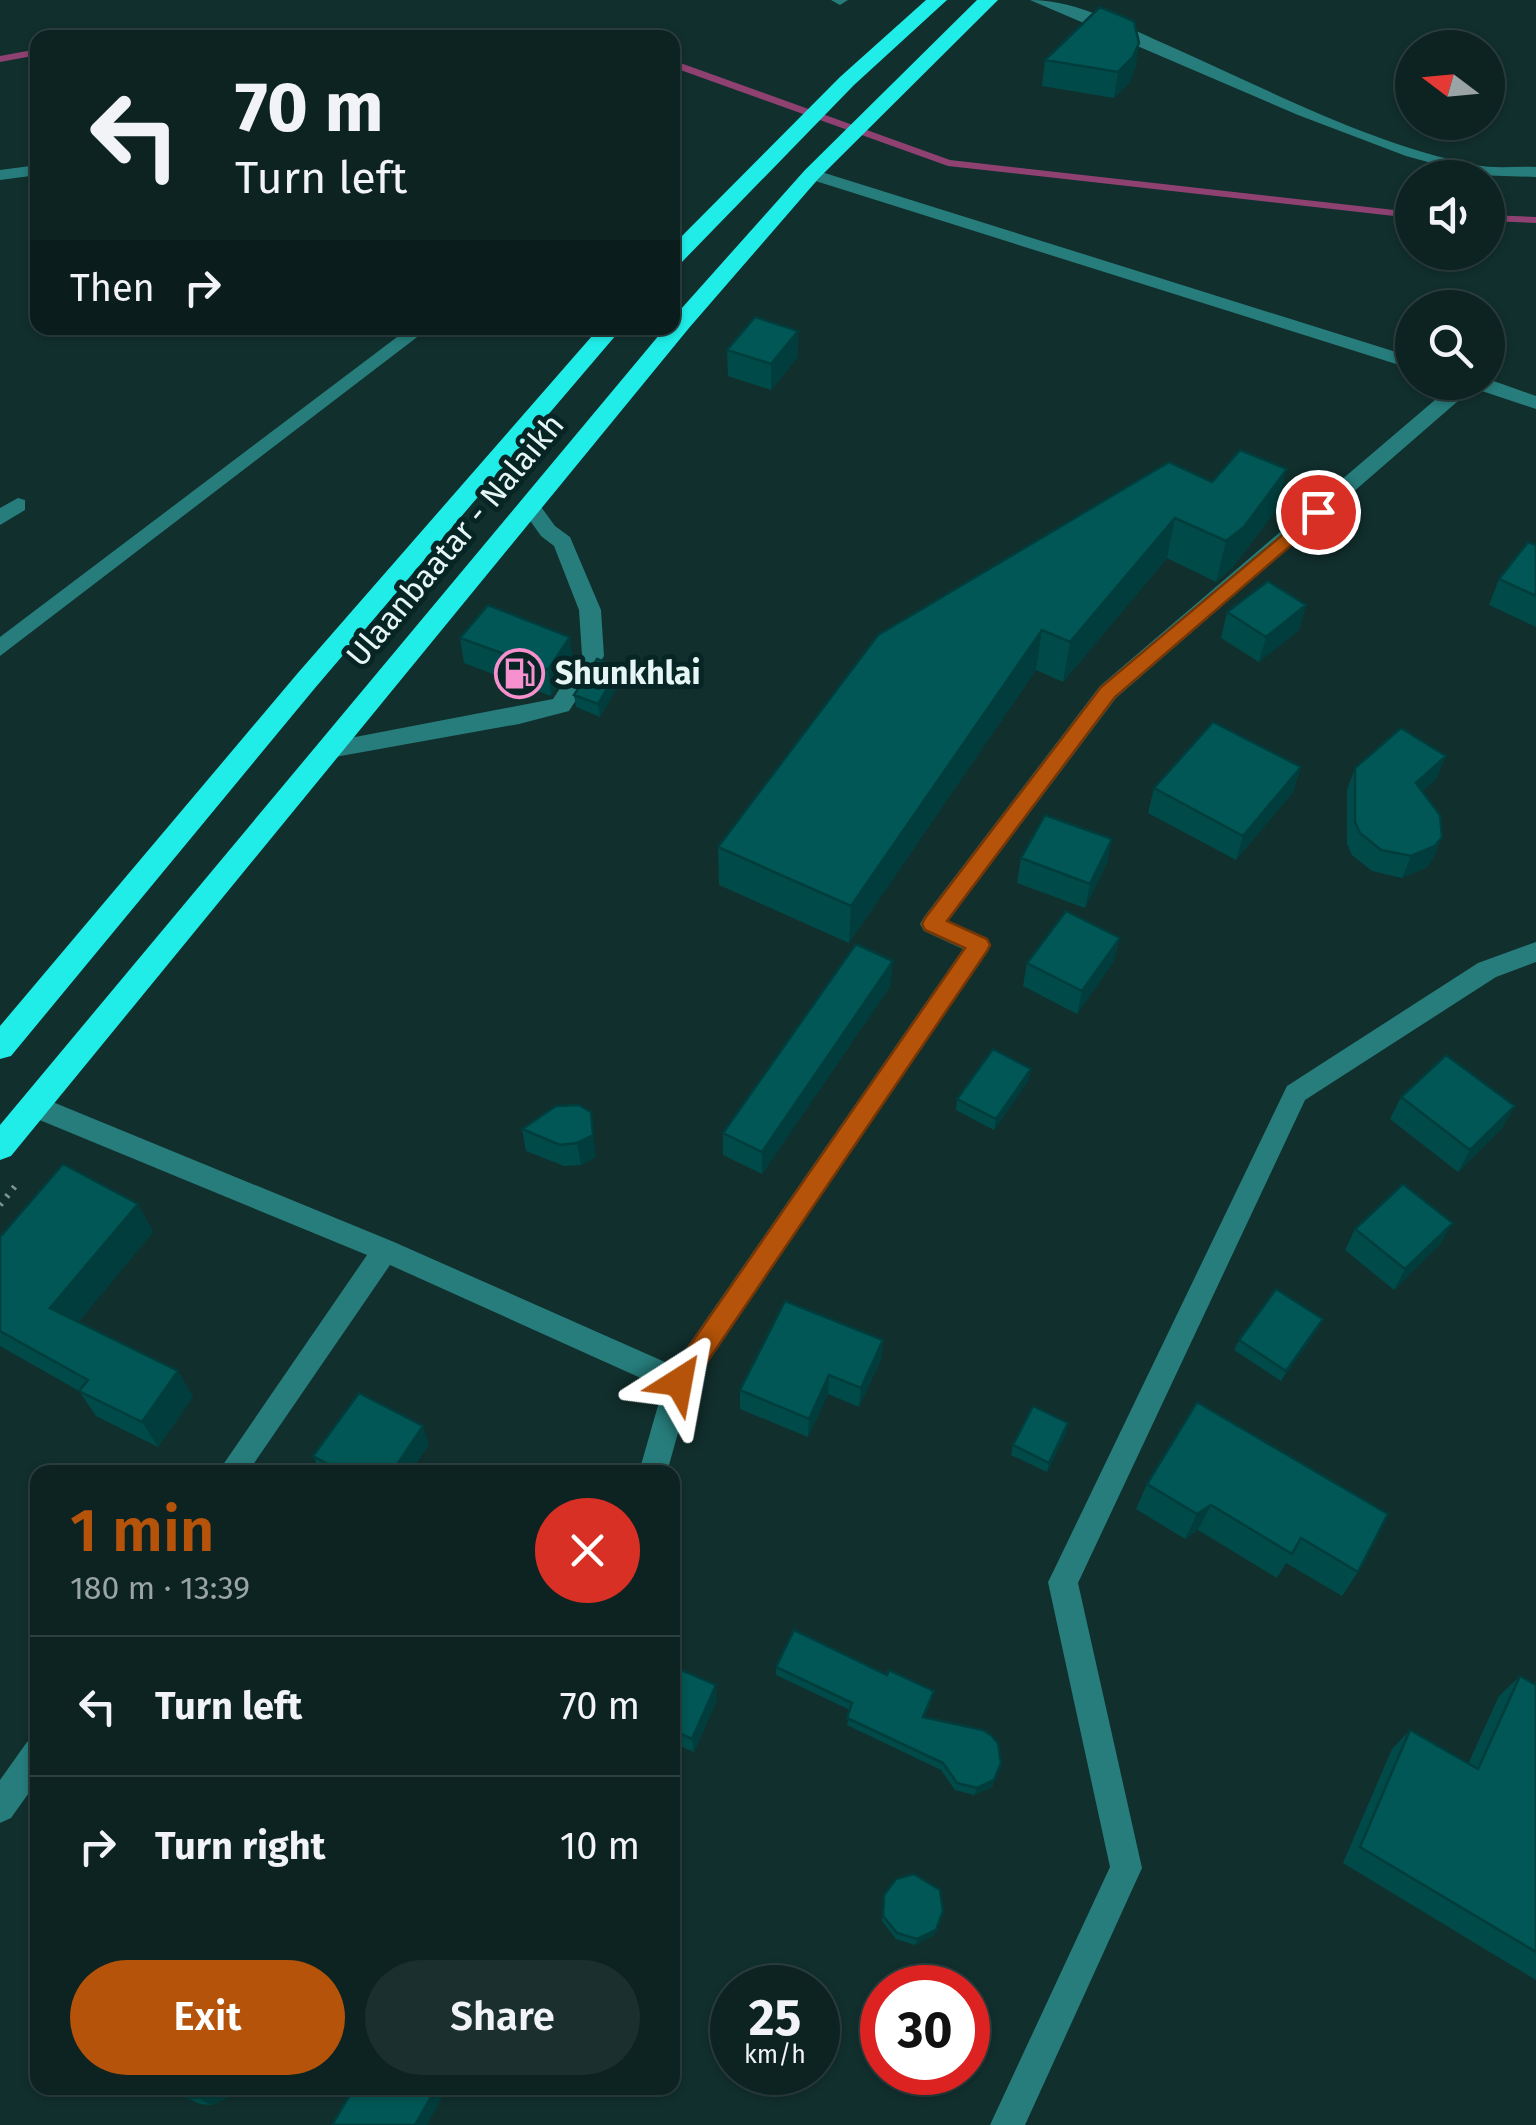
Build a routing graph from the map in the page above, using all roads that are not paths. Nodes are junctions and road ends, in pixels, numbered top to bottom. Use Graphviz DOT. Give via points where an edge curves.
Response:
graph roads {
  1 [pos="936,0"];
  2 [pos="988,0"];
  3 [pos="1038,0"];
  4 [pos="30,171"];
  5 [pos="1536,172"];
  6 [pos="812,174"];
  7 [pos="0,175"];
  8 [pos="680,252"];
  9 [pos="680,328"];
  10 [pos="411,335"];
  11 [pos="605,335"];
  12 [pos="674,335"];
  13 [pos="1395,357"];
  14 [pos="1505,392"];
  15 [pos="1447,400"];
  16 [pos="1536,403"];
  17 [pos="18,504"];
  18 [pos="528,505"];
  19 [pos="0,518"];
  20 [pos="0,648"];
  21 [pos="324,751"];
  22 [pos="1536,952"];
  23 [pos="0,1047"];
  24 [pos="34,1106"];
  25 [pos="0,1148"];
  26 [pos="385,1250"];
  27 [pos="679,1382"];
  28 [pos="237,1465"];
  29 [pos="655,1465"];
  30 [pos="30,1764"];
  31 [pos="0,1807"];
  32 [pos="1007,2125"];
  1 -- 8 [label="highway" via="846,81"];
  2 -- 6 [label="highway, Ulaanbaatar - Nalaikh"];
  3 -- 5 [label="street" via="1375,139 1471,170"];
  4 -- 7 [label="street"];
  6 -- 9 [label="highway, Ulaanbaatar - Nalaikh"];
  6 -- 13 [label="street"];
  10 -- 20 [label="street"];
  11 -- 23 [label="highway, Ulaanbaatar - Nalaikh"];
  12 -- 18 [label="highway, Ulaanbaatar - Nalaikh"];
  14 -- 16 [label="street"];
  15 -- 27 [label="street" via="1108,692 932,924 979,945"];
  17 -- 19 [label="street"];
  18 -- 21 [label="highway, Ulaanbaatar - Nalaikh"];
  18 -- 21 [label="street" via="564,542 590,610 593,656 561,704"];
  21 -- 24 [label="highway, Ulaanbaatar - Nalaikh"];
  22 -- 32 [label="street" via="1487,970 1296,1093 1063,1582 1126,1868"];
  24 -- 25 [label="highway, Ulaanbaatar - Nalaikh"];
  24 -- 26 [label="street"];
  26 -- 27 [label="street"];
  26 -- 28 [label="street"];
  27 -- 29 [label="street"];
  30 -- 31 [label="street"];
}
